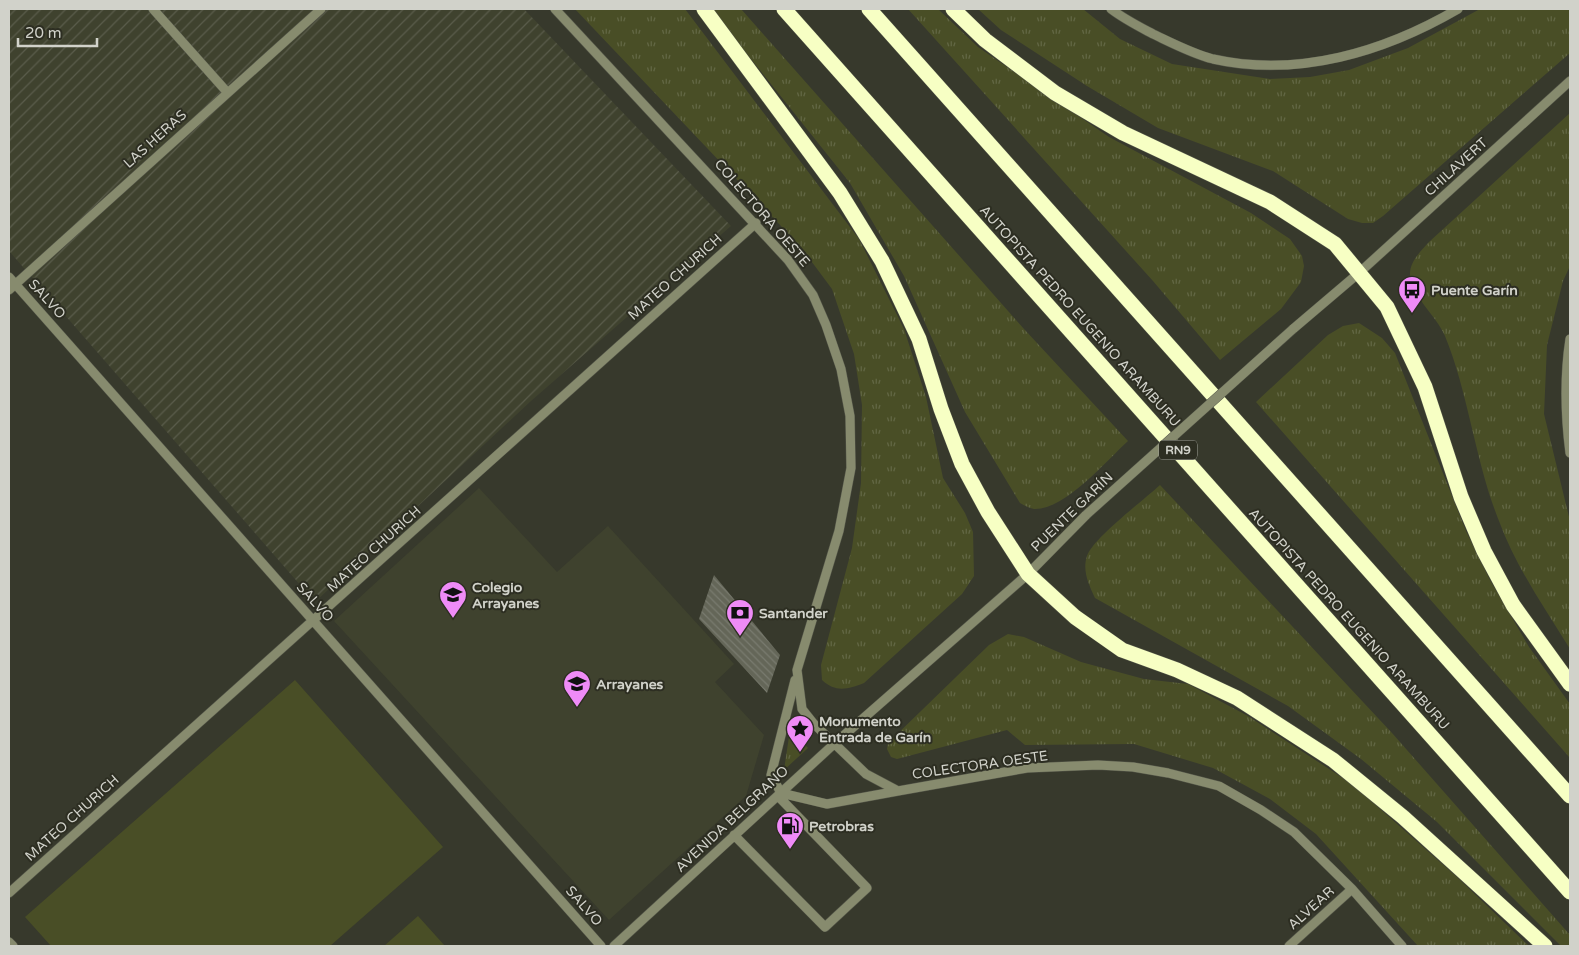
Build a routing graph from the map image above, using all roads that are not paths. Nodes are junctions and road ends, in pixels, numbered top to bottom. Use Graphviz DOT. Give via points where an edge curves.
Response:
graph roads {
  1 [pos="153,9"];
  2 [pos="321,9"];
  3 [pos="555,9"];
  4 [pos="704,9"];
  5 [pos="784,9"];
  6 [pos="869,9"];
  7 [pos="953,9"];
  8 [pos="1110,9"];
  9 [pos="1458,9"];
  10 [pos="1570,81"];
  11 [pos="227,92"];
  12 [pos="756,223"];
  13 [pos="1360,272"];
  14 [pos="9,277"];
  15 [pos="12,287"];
  16 [pos="1570,339"];
  17 [pos="1570,453"];
  18 [pos="1028,574"];
  19 [pos="314,621"];
  20 [pos="797,670"];
  21 [pos="1570,684"];
  22 [pos="834,744"];
  23 [pos="898,791"];
  24 [pos="780,794"];
  25 [pos="1570,796"];
  26 [pos="734,836"];
  27 [pos="1352,889"];
  28 [pos="1570,892"];
  29 [pos="9,893"];
  30 [pos="9,942"];
  31 [pos="13,946"];
  32 [pos="601,946"];
  33 [pos="614,946"];
  34 [pos="1289,946"];
  35 [pos="1402,946"];
  36 [pos="1545,946"];
  1 -- 11 [label="street"];
  2 -- 11 [label="street, LAS HERAS"];
  3 -- 12 [label="street, COLECTORA OESTE"];
  4 -- 18 [label="highway" via="840,193 882,261 919,340 965,471"];
  5 -- 28 [label="highway, AUTOPISTA PEDRO EUGENIO ARAMBURU / RN9"];
  6 -- 25 [label="highway"];
  7 -- 13 [label="highway" via="985,40 1055,93 1123,133 1270,202 1335,244"];
  8 -- 9 [label="street" via="1172,44 1213,59 1271,65 1322,62 1371,50 1430,25"];
  10 -- 13 [label="street, CHILAVERT"];
  11 -- 15 [label="street, LAS HERAS"];
  12 -- 19 [label="street, MATEO CHURICH"];
  12 -- 20 [label="street, COLECTORA OESTE" via="813,295 841,369 850,416 851,468 839,531"];
  13 -- 18 [label="street, PUENTE GARÍN, bridge" via="1086,515"];
  13 -- 21 [label="highway" via="1388,306 1425,387 1461,497 1484,551 1514,605"];
  14 -- 15 [label="street, SALVO"];
  15 -- 19 [label="street, SALVO"];
  16 -- 17 [label="street" via="1565,413"];
  18 -- 22 [label="street, AVENIDA BELGRANO"];
  18 -- 36 [label="highway" via="1075,617 1122,650 1237,698 1333,760 1403,817"];
  19 -- 29 [label="street, MATEO CHURICH"];
  19 -- 32 [label="street, SALVO"];
  20 -- 22 [label="street, COLECTORA OESTE" via="802,709"];
  20 -- 24 [label="street" via="771,775"];
  22 -- 23 [label="street, COLECTORA OESTE" via="866,774"];
  22 -- 24 [label="street, AVENIDA BELGRANO"];
  23 -- 24 [label="street" via="826,804"];
  23 -- 27 [label="street, COLECTORA OESTE" via="1027,768 1133,767 1168,773 1219,786 1261,810 1294,832"];
  24 -- 26 [label="street, AVENIDA BELGRANO"];
  24 -- 26 [label="street" via="867,888 825,927"];
  26 -- 33 [label="street, AVENIDA BELGRANO"];
  27 -- 34 [label="street, ALVEAR"];
  27 -- 35 [label="street, COLECTORA OESTE"];
  30 -- 31 [label="street"];
}
